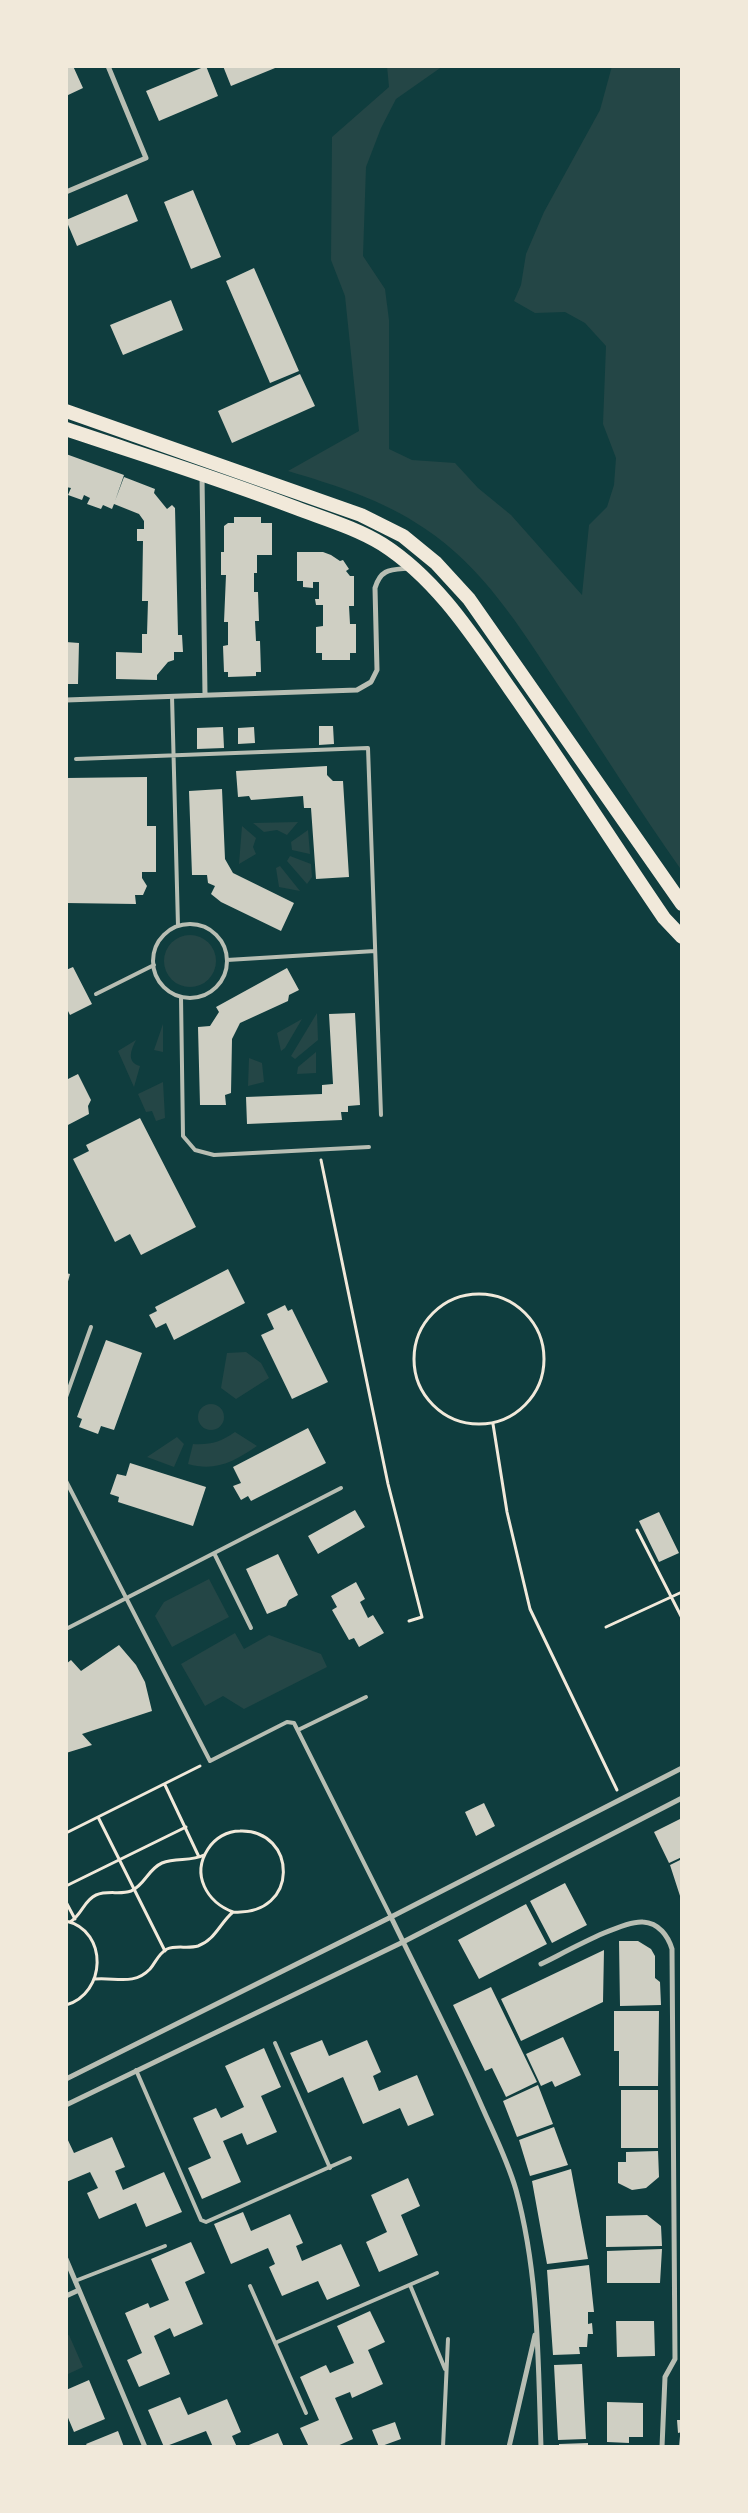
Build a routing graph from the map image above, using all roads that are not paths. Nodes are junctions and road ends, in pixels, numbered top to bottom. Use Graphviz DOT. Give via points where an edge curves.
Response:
graph roads {
  1 [pos="108,66"];
  2 [pos="66,192"];
  3 [pos="66,411"];
  4 [pos="66,429"];
  5 [pos="202,475"];
  6 [pos="413,568"];
  7 [pos="205,695"];
  8 [pos="172,696"];
  9 [pos="66,700"];
  10 [pos="174,757"];
  11 [pos="76,760"];
  12 [pos="682,904"];
  13 [pos="178,926"];
  14 [pos="682,936"];
  15 [pos="375,951"];
  16 [pos="228,960"];
  17 [pos="154,965"];
  18 [pos="96,994"];
  19 [pos="181,997"];
  20 [pos="380,1115"];
  21 [pos="369,1147"];
  22 [pos="91,1327"];
  23 [pos="66,1397"];
  24 [pos="66,1481"];
  25 [pos="341,1488"];
  26 [pos="214,1554"];
  27 [pos="126,1598"];
  28 [pos="250,1628"];
  29 [pos="66,1629"];
  30 [pos="366,1697"];
  31 [pos="298,1730"];
  32 [pos="682,1768"];
  33 [pos="682,1798"];
  34 [pos="391,1918"];
  35 [pos="403,1942"];
  36 [pos="541,1964"];
  37 [pos="275,2043"];
  38 [pos="136,2070"];
  39 [pos="66,2079"];
  40 [pos="66,2105"];
  41 [pos="350,2158"];
  42 [pos="330,2168"];
  43 [pos="165,2246"];
  44 [pos="66,2259"];
  45 [pos="437,2273"];
  46 [pos="75,2281"];
  47 [pos="410,2284"];
  48 [pos="250,2286"];
  49 [pos="79,2290"];
  50 [pos="66,2296"];
  51 [pos="537,2327"];
  52 [pos="448,2339"];
  53 [pos="276,2343"];
  54 [pos="675,2359"];
  55 [pos="682,2359"];
  56 [pos="446,2371"];
  57 [pos="306,2413"];
  58 [pos="145,2447"];
  59 [pos="443,2447"];
  60 [pos="508,2447"];
  61 [pos="540,2447"];
  62 [pos="662,2447"];
  1 -- 2 [label="street" via="146,158"];
  3 -- 12 [label="highway" via="361,515 402,536 436,563 469,599"];
  4 -- 5 [label="highway"];
  5 -- 6 [label="highway" via="356,531 380,543"];
  5 -- 7 [label="street"];
  6 -- 7 [label="street" via="387,570 378,577 374,588 377,670 371,682 358,690"];
  6 -- 14 [label="highway" via="434,586 476,640 659,910"];
  7 -- 8 [label="street"];
  8 -- 9 [label="street"];
  8 -- 10 [label="lane"];
  10 -- 11 [label="lane"];
  10 -- 13 [label="lane"];
  10 -- 15 [label="lane" via="368,748"];
  13 -- 16 [label="lane" via="190,924 212,930 220,938"];
  13 -- 17 [label="lane" via="159,941"];
  15 -- 16 [label="lane"];
  15 -- 20 [label="lane"];
  16 -- 19 [label="lane" via="226,971 214,990 192,998"];
  17 -- 18 [label="lane"];
  17 -- 19 [label="lane" via="162,985"];
  19 -- 21 [label="lane" via="183,1136 195,1150 214,1155"];
  22 -- 23 [label="lane"];
  24 -- 27 [label="lane"];
  25 -- 26 [label="lane"];
  26 -- 27 [label="lane"];
  26 -- 28 [label="lane"];
  27 -- 29 [label="lane"];
  27 -- 31 [label="lane" via="210,1761 287,1722 294,1723"];
  30 -- 31 [label="lane"];
  31 -- 34 [label="lane"];
  32 -- 34 [label="street"];
  33 -- 35 [label="street"];
  34 -- 35 [label="street"];
  34 -- 39 [label="street"];
  35 -- 38 [label="street"];
  35 -- 51 [label="street" via="502,2150 529,2248"];
  36 -- 54 [label="street" via="626,1924 644,1922 660,1928 672,1949"];
  37 -- 42 [label="lane"];
  38 -- 40 [label="street"];
  38 -- 42 [label="lane" via="201,2220 206,2222"];
  41 -- 42 [label="lane"];
  43 -- 46 [label="lane"];
  44 -- 46 [label="street"];
  45 -- 47 [label="lane"];
  46 -- 49 [label="street"];
  47 -- 53 [label="lane"];
  47 -- 56 [label="lane"];
  48 -- 53 [label="lane"];
  49 -- 50 [label="street"];
  49 -- 58 [label="street"];
  51 -- 60 [label="street"];
  51 -- 61 [label="street"];
  52 -- 56 [label="lane"];
  53 -- 57 [label="lane"];
  54 -- 55 [label="street"];
  54 -- 62 [label="street" via="666,2377"];
  56 -- 59 [label="lane"];
}
